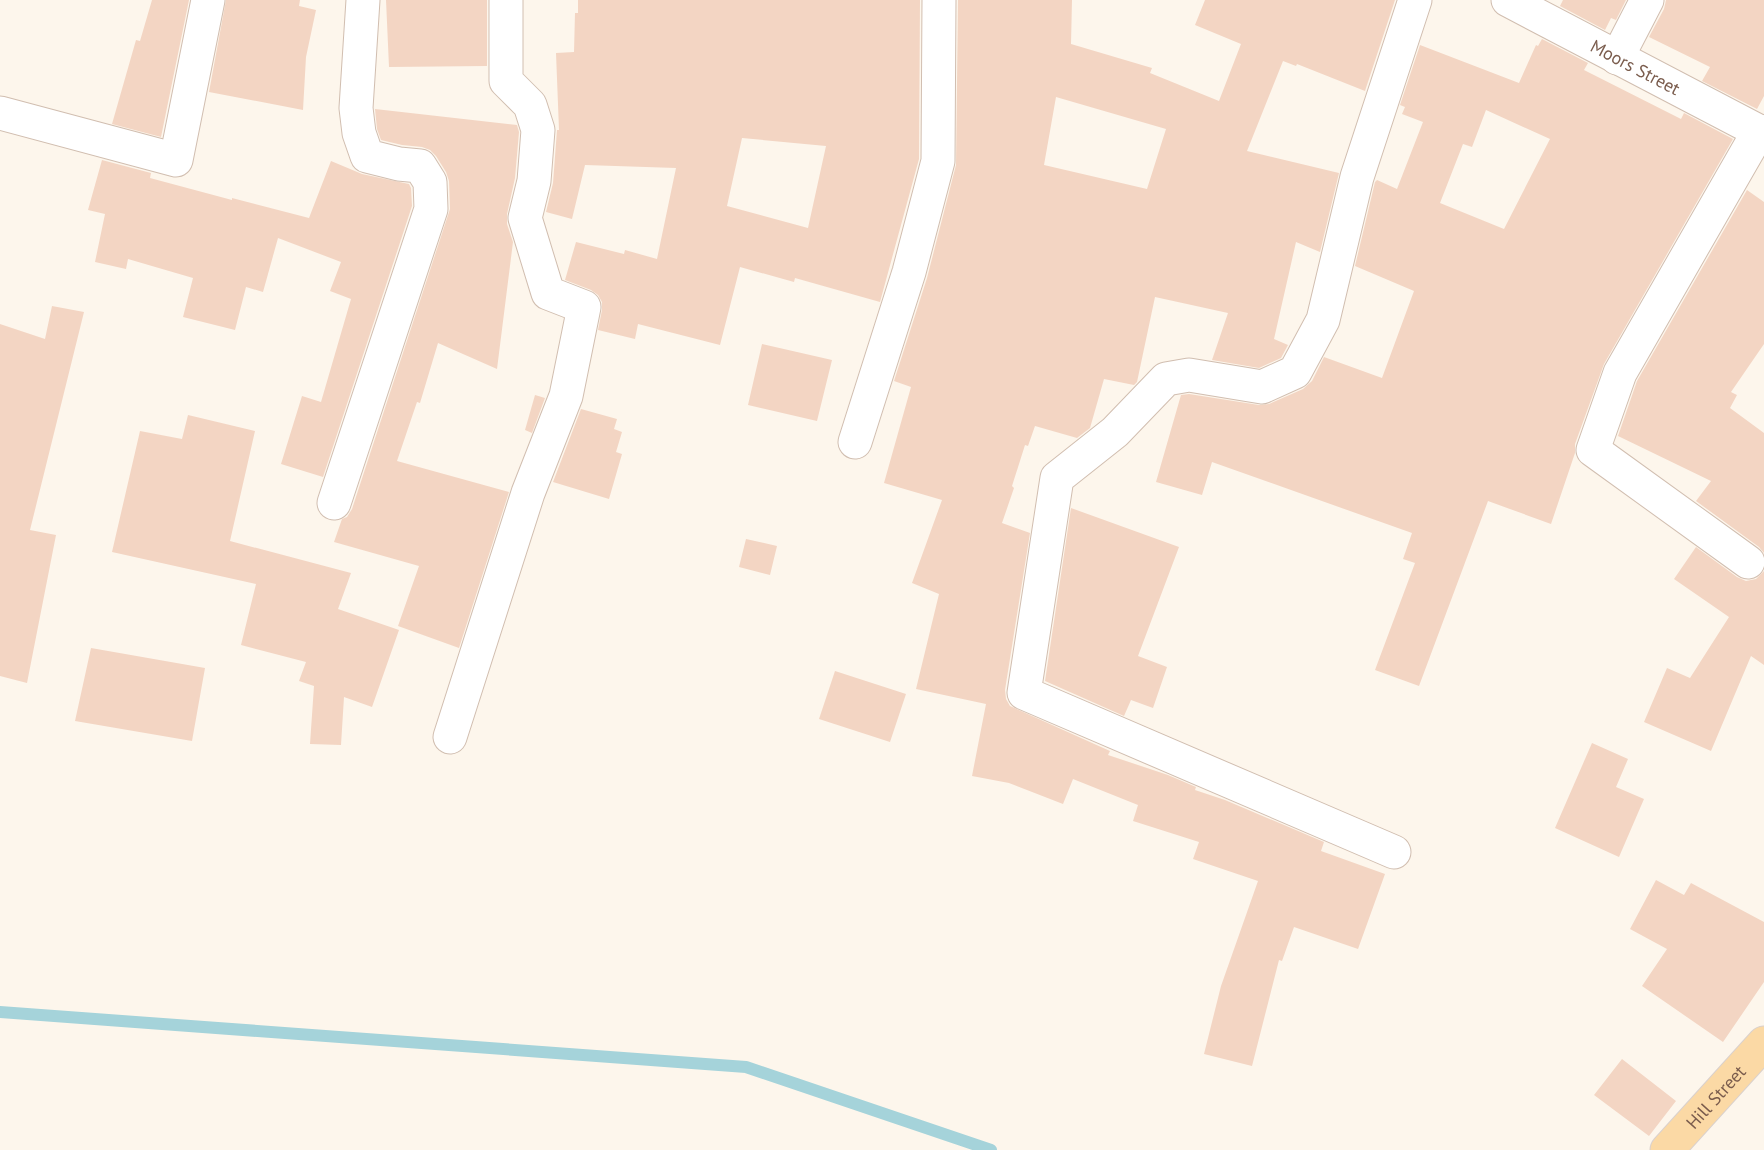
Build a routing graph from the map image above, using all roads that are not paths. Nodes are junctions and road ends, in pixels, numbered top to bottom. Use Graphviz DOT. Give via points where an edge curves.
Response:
graph roads {
  1 [pos="208,0"];
  2 [pos="363,0"];
  3 [pos="506,0"];
  4 [pos="939,0"];
  5 [pos="1415,0"];
  6 [pos="1508,0"];
  7 [pos="1647,0"];
  8 [pos="1617,58"];
  9 [pos="0,113"];
  10 [pos="1761,133"];
  11 [pos="855,442"];
  12 [pos="334,502"];
  13 [pos="1748,562"];
  14 [pos="450,738"];
  15 [pos="1394,852"];
  16 [pos="1764,1043"];
  17 [pos="1667,1150"];
  1 -- 9 [label="street" via="176,160"];
  2 -- 12 [label="street" via="356,108 359,133 367,156 420,166 430,182 431,210"];
  3 -- 14 [label="street" via="506,81 530,105 538,130 534,181 525,218 548,293 584,307 566,396 528,493"];
  4 -- 11 [label="street" via="938,161 909,272"];
  5 -- 15 [label="street" via="1357,177 1323,320 1295,372 1262,387 1189,375 1166,379 1115,432 1057,478 1024,693"];
  6 -- 8 [label="street, Moors Street"];
  7 -- 8 [label="street"];
  8 -- 10 [label="street, Moors Street"];
  10 -- 13 [label="street" via="1620,373 1593,450"];
  16 -- 17 [label="main road, Hill Street"];
}
